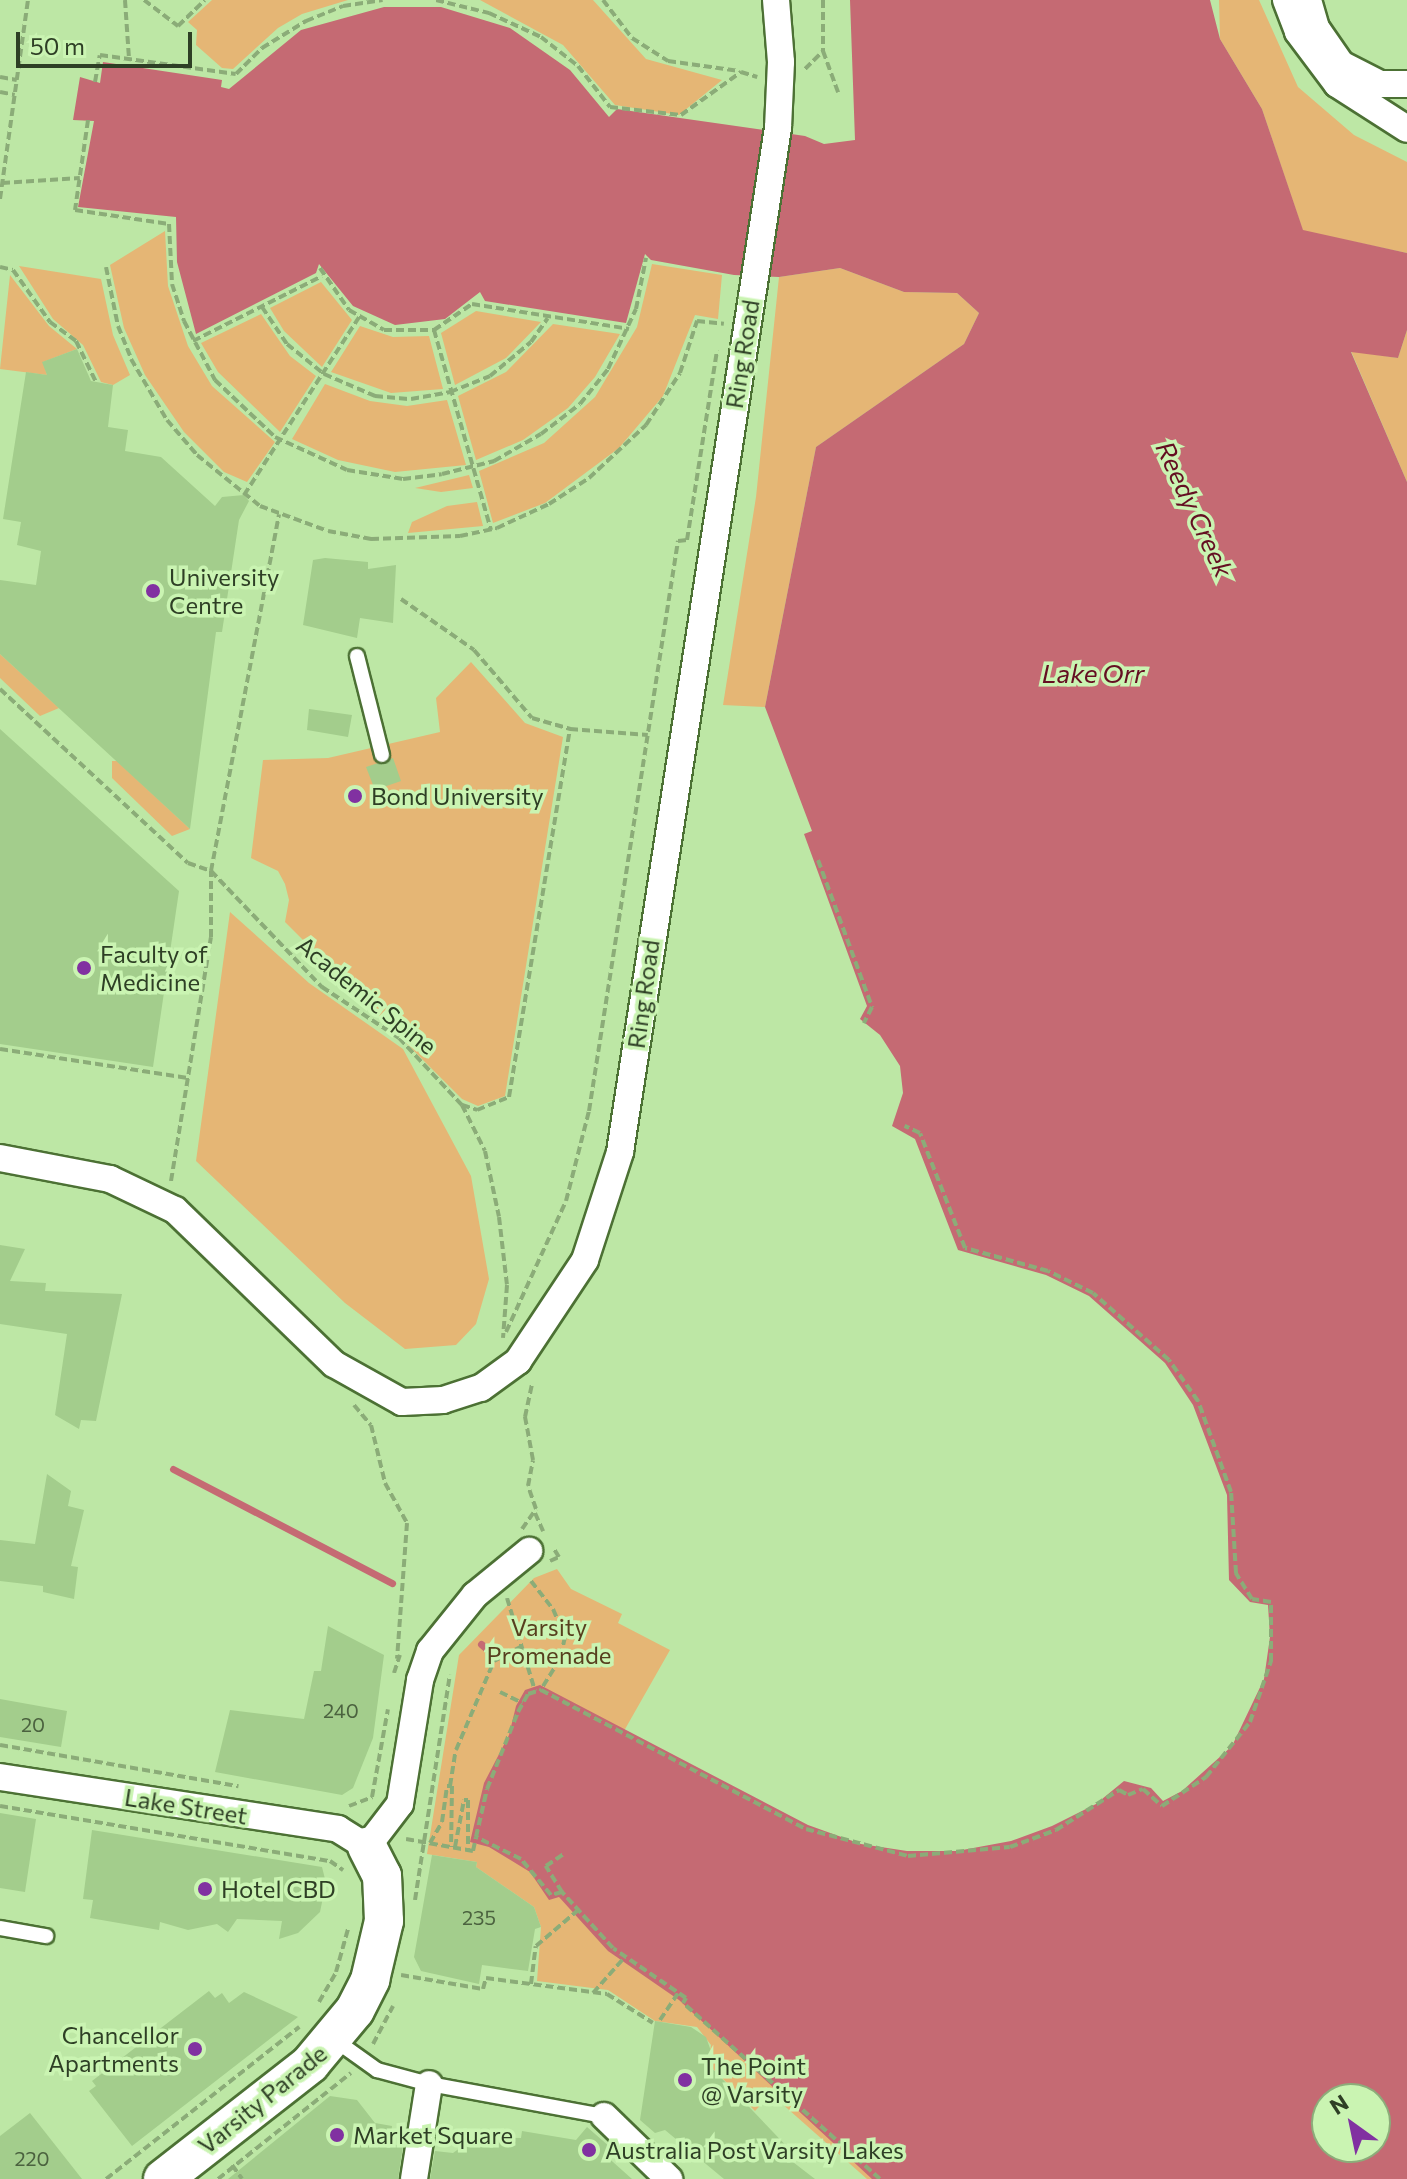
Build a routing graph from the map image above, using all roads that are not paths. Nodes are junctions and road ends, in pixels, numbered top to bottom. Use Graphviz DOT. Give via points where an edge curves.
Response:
graph roads {
  1 [pos="776,0"];
  2 [pos="1286,0"];
  3 [pos="1308,0"];
  4 [pos="1407,84"];
  5 [pos="1407,129"];
  6 [pos="357,656"];
  7 [pos="382,755"];
  8 [pos="0,1158"];
  9 [pos="522,1554"];
  10 [pos="0,1777"];
  11 [pos="359,1861"];
  12 [pos="0,1928"];
  13 [pos="46,1936"];
  14 [pos="323,2029"];
  15 [pos="429,2084"];
  16 [pos="604,2116"];
  17 [pos="163,2179"];
  18 [pos="414,2179"];
  19 [pos="669,2179"];
  1 -- 8 [label="street, Ring Road" via="781,62 778,128 620,1152 585,1260 481,1388 443,1400 402,1402 359,1382 298,1333 175,1210 110,1179"];
  2 -- 5 [label="street" via="1298,32 1337,84"];
  3 -- 4 [label="street" via="1316,28 1341,64 1380,84"];
  6 -- 7 [label="lane"];
  9 -- 11 [label="street" via="466,1604 430,1651 420,1680 400,1804"];
  10 -- 11 [label="street, Lake Street" via="338,1829"];
  11 -- 14 [label="street, Varsity Parade" via="382,1876 384,1921 370,1980"];
  12 -- 13 [label="lane"];
  14 -- 15 [label="lane" via="377,2070"];
  14 -- 17 [label="street, Varsity Parade"];
  15 -- 16 [label="lane"];
  15 -- 18 [label="street"];
  16 -- 19 [label="street"];
}
